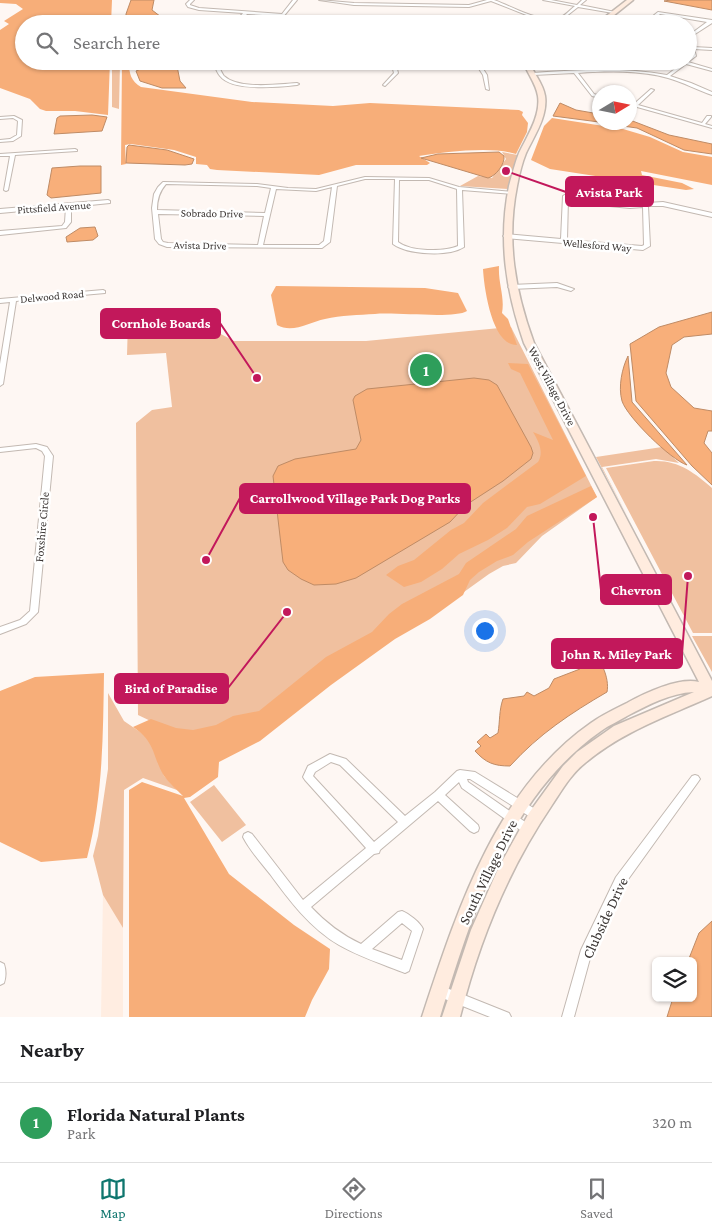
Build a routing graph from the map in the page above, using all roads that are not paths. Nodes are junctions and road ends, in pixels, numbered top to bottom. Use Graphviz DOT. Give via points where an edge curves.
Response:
graph roads {
  1 [pos="192,0"];
  2 [pos="295,0"];
  3 [pos="321,0"];
  4 [pos="408,0"];
  5 [pos="491,0"];
  6 [pos="544,0"];
  7 [pos="584,0"];
  8 [pos="630,0"];
  9 [pos="332,1"];
  10 [pos="408,5"];
  11 [pos="577,6"];
  12 [pos="246,12"];
  13 [pos="613,12"];
  14 [pos="244,15"];
  15 [pos="282,15"];
  16 [pos="528,15"];
  17 [pos="565,15"];
  18 [pos="609,15"];
  19 [pos="697,20"];
  20 [pos="711,22"];
  21 [pos="697,31"];
  22 [pos="697,48"];
  23 [pos="712,49"];
  24 [pos="697,66"];
  25 [pos="219,70"];
  26 [pos="395,70"];
  27 [pos="482,70"];
  28 [pos="531,70"];
  29 [pos="677,70"];
  30 [pos="712,70"];
  31 [pos="575,72"];
  32 [pos="533,74"];
  33 [pos="670,75"];
  34 [pos="297,84"];
  35 [pos="385,85"];
  36 [pos="488,88"];
  37 [pos="652,90"];
  38 [pos="592,94"];
  39 [pos="712,94"];
  40 [pos="637,103"];
  41 [pos="637,106"];
  42 [pos="709,117"];
  43 [pos="0,118"];
  44 [pos="702,125"];
  45 [pos="712,127"];
  46 [pos="0,141"];
  47 [pos="75,150"];
  48 [pos="13,154"];
  49 [pos="0,155"];
  50 [pos="397,178"];
  51 [pos="335,186"];
  52 [pos="274,187"];
  53 [pos="459,188"];
  54 [pos="6,190"];
  55 [pos="513,192"];
  56 [pos="108,202"];
  57 [pos="69,205"];
  58 [pos="646,205"];
  59 [pos="0,211"];
  60 [pos="157,212"];
  61 [pos="268,215"];
  62 [pos="712,216"];
  63 [pos="0,234"];
  64 [pos="506,236"];
  65 [pos="564,242"];
  66 [pos="260,246"];
  67 [pos="511,288"];
  68 [pos="571,289"];
  69 [pos="103,292"];
  70 [pos="13,300"];
  71 [pos="0,301"];
  72 [pos="0,384"];
  73 [pos="0,450"];
  74 [pos="0,632"];
  75 [pos="711,690"];
  76 [pos="460,774"];
  77 [pos="695,778"];
  78 [pos="438,795"];
  79 [pos="516,813"];
  80 [pos="405,822"];
  81 [pos="532,822"];
  82 [pos="474,828"];
  83 [pos="248,837"];
  84 [pos="374,850"];
  85 [pos="304,906"];
  86 [pos="362,951"];
  87 [pos="0,968"];
  88 [pos="0,979"];
  89 [pos="439,991"];
  90 [pos="456,998"];
  91 [pos="431,1017"];
  92 [pos="451,1017"];
  93 [pos="506,1017"];
  94 [pos="568,1017"];
  1 -- 12 [label="street" via="188,4 193,8"];
  2 -- 15 [label="street"];
  3 -- 9 [label="street"];
  4 -- 10 [label="street"];
  5 -- 10 [label="street" via="469,6"];
  5 -- 16 [label="street"];
  6 -- 11 [label="street"];
  7 -- 11 [label="street"];
  8 -- 13 [label="street"];
  9 -- 10 [label="street"];
  11 -- 13 [label="street"];
  11 -- 17 [label="street"];
  12 -- 14 [label="street"];
  12 -- 15 [label="street"];
  13 -- 18 [label="street"];
  19 -- 20 [label="street"];
  20 -- 21 [label="street"];
  22 -- 23 [label="street"];
  24 -- 30 [label="street"];
  25 -- 34 [label="street" via="223,78 255,86"];
  26 -- 35 [label="street"];
  27 -- 36 [label="street"];
  28 -- 32 [label="street, West Village Drive"];
  29 -- 33 [label="street"];
  31 -- 32 [label="street"];
  31 -- 33 [label="street" via="631,70"];
  31 -- 38 [label="street"];
  32 -- 55 [label="street, West Village Drive" via="540,86 540,111 520,161"];
  33 -- 39 [label="street"];
  37 -- 40 [label="street"];
  41 -- 44 [label="street"];
  42 -- 44 [label="street"];
  43 -- 46 [label="street" via="20,120 19,136"];
  44 -- 45 [label="street"];
  47 -- 48 [label="street"];
  48 -- 49 [label="street"];
  48 -- 54 [label="street"];
  50 -- 51 [label="street, Avista Drive" via="365,178"];
  50 -- 53 [label="street, Avista Drive" via="429,179"];
  50 -- 53 [label="street" via="395,243 404,250 449,251 461,247"];
  51 -- 52 [label="street, Avista Drive" via="316,190"];
  51 -- 66 [label="street, Avista Drive" via="327,242 314,248"];
  52 -- 60 [label="street, Avista Drive" via="165,184 158,188 154,198"];
  52 -- 61 [label="street"];
  53 -- 55 [label="street, Avista Drive"];
  55 -- 64 [label="street, West Village Drive"];
  56 -- 57 [label="street, Pittsfield Avenue"];
  57 -- 59 [label="street, Pittsfield Avenue"];
  57 -- 63 [label="street" via="68,222 64,227"];
  58 -- 62 [label="street" via="662,204"];
  58 -- 65 [label="street, Wellesford Way" via="647,246 643,248"];
  58 -- 65 [label="street" via="588,202 566,196"];
  60 -- 61 [label="street, Sobrado Drive"];
  60 -- 66 [label="street, Avista Drive" via="158,239 166,245"];
  61 -- 66 [label="street"];
  64 -- 65 [label="street, Wellesford Way"];
  64 -- 67 [label="street, West Village Drive"];
  67 -- 68 [label="street" via="557,286"];
  67 -- 75 [label="street, West Village Drive" via="529,342"];
  69 -- 70 [label="street, Delwood Road"];
  70 -- 71 [label="street, Delwood Road"];
  70 -- 72 [label="street"];
  73 -- 74 [label="street, Foxshire Circle" via="36,446 45,449 48,456 34,612 23,622"];
  75 -- 79 [label="street, South Village Drive" via="694,686 681,689 654,697 610,718 563,754"];
  75 -- 81 [label="street, South Village Drive" via="692,701 632,722 607,738 574,764"];
  76 -- 78 [label="street"];
  76 -- 79 [label="street" via="465,786"];
  76 -- 79 [label="street" via="472,774"];
  77 -- 94 [label="street, Clubside Drive" via="620,882 587,950"];
  78 -- 80 [label="street"];
  78 -- 82 [label="street"];
  79 -- 81 [label="street"];
  79 -- 81 [label="street"];
  79 -- 89 [label="street, South Village Drive" via="465,914"];
  80 -- 84 [label="street"];
  80 -- 84 [label="street" via="343,762 330,758 311,769 308,777"];
  81 -- 90 [label="street, South Village Drive" via="513,854 481,927"];
  83 -- 85 [label="street"];
  84 -- 85 [label="street"];
  85 -- 86 [label="street" via="321,925"];
  86 -- 86 [label="street" via="402,916 418,929 405,967"];
  87 -- 88 [label="street"];
  89 -- 90 [label="street"];
  89 -- 91 [label="street, South Village Drive"];
  90 -- 92 [label="street, South Village Drive"];
  90 -- 93 [label="street"];
}
